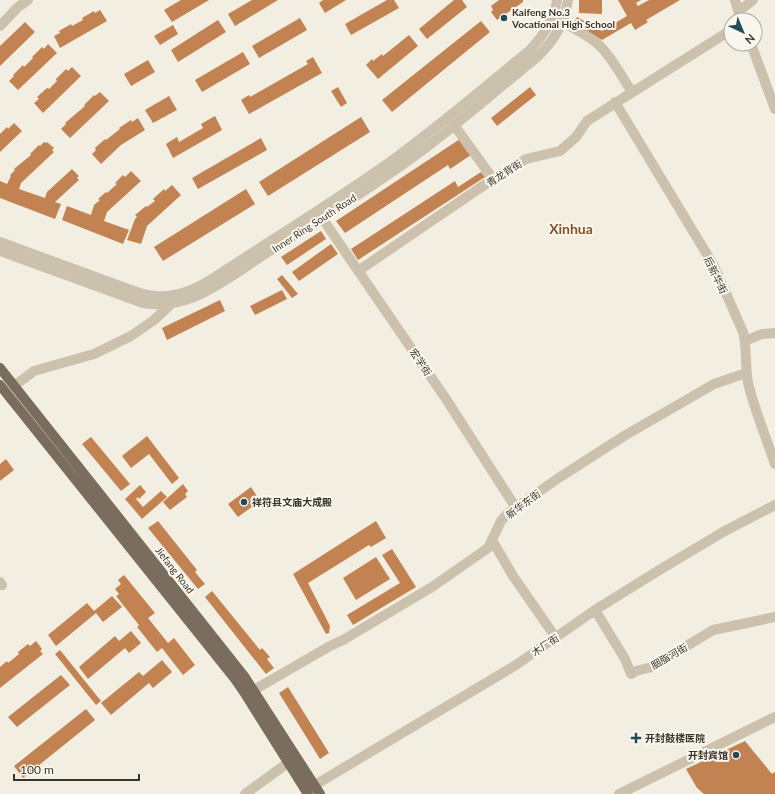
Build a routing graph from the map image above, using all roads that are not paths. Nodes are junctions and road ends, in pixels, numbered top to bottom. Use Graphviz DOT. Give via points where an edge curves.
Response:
graph roads {
  1 [pos="28,0"];
  2 [pos="558,0"];
  3 [pos="568,0"];
  4 [pos="735,0"];
  5 [pos="753,0"];
  6 [pos="739,12"];
  7 [pos="743,12"];
  8 [pos="553,18"];
  9 [pos="562,23"];
  10 [pos="0,26"];
  11 [pos="723,35"];
  12 [pos="753,52"];
  13 [pos="632,92"];
  14 [pos="616,102"];
  15 [pos="775,109"];
  16 [pos="454,125"];
  17 [pos="493,179"];
  18 [pos="322,218"];
  19 [pos="0,242"];
  20 [pos="0,251"];
  21 [pos="358,271"];
  22 [pos="171,304"];
  23 [pos="775,333"];
  24 [pos="745,341"];
  25 [pos="0,368"];
  26 [pos="746,373"];
  27 [pos="0,384"];
  28 [pos="14,386"];
  29 [pos="775,464"];
  30 [pos="775,505"];
  31 [pos="516,508"];
  32 [pos="492,540"];
  33 [pos="595,610"];
  34 [pos="775,617"];
  35 [pos="556,638"];
  36 [pos="254,690"];
  37 [pos="775,717"];
  38 [pos="289,762"];
  39 [pos="315,784"];
  40 [pos="245,794"];
  41 [pos="308,794"];
  42 [pos="320,794"];
  43 [pos="620,794"];
  1 -- 10 [label="street"];
  2 -- 8 [label="street, Inner Ring South Road"];
  3 -- 9 [label="street, Inner Ring South Road"];
  4 -- 6 [label="street"];
  5 -- 7 [label="street"];
  8 -- 9 [label="street"];
  8 -- 19 [label="street, Inner Ring South Road" via="529,51 392,160 192,290 164,296 148,295"];
  9 -- 13 [label="street" via="600,46"];
  9 -- 16 [label="street, Inner Ring South Road" via="553,39 536,58"];
  11 -- 13 [label="street, 青龙背街"];
  12 -- 15 [label="street"];
  13 -- 14 [label="street, 青龙背街"];
  14 -- 17 [label="street, 青龙背街" via="587,121 576,137 560,151 526,158"];
  14 -- 24 [label="street, 后新华街" via="714,266"];
  16 -- 17 [label="street"];
  16 -- 18 [label="street, Inner Ring South Road" via="396,170"];
  17 -- 21 [label="street, 青龙背街"];
  18 -- 21 [label="street, 宏学街"];
  18 -- 22 [label="street, Inner Ring South Road" via="210,289"];
  20 -- 22 [label="street, Inner Ring South Road" via="143,303"];
  21 -- 31 [label="street, 宏学街"];
  22 -- 28 [label="street" via="132,336 94,354 43,368"];
  23 -- 24 [label="street" via="762,334"];
  24 -- 26 [label="street, 后新华街"];
  25 -- 28 [label="main road, Jiefang Road"];
  26 -- 29 [label="street, 后新华街" via="748,386"];
  26 -- 31 [label="street, 新华东街" via="714,384 624,436"];
  27 -- 38 [label="main road" via="235,679"];
  28 -- 36 [label="main road, Jiefang Road"];
  30 -- 33 [label="street, 木厂街" via="723,532"];
  31 -- 32 [label="street, 新华东街" via="501,521"];
  32 -- 35 [label="street" via="513,576"];
  32 -- 36 [label="street, 新华东街" via="488,548 432,587"];
  33 -- 34 [label="street, 胭脂河街" via="625,659 631,674 652,667 713,630"];
  33 -- 35 [label="street, 木厂街"];
  35 -- 39 [label="street, 木厂街" via="516,665"];
  36 -- 39 [label="main road, Jiefang Road"];
  37 -- 43 [label="street"];
  38 -- 40 [label="street"];
  38 -- 41 [label="main road"];
  39 -- 42 [label="main road, Jiefang Road"];
}
